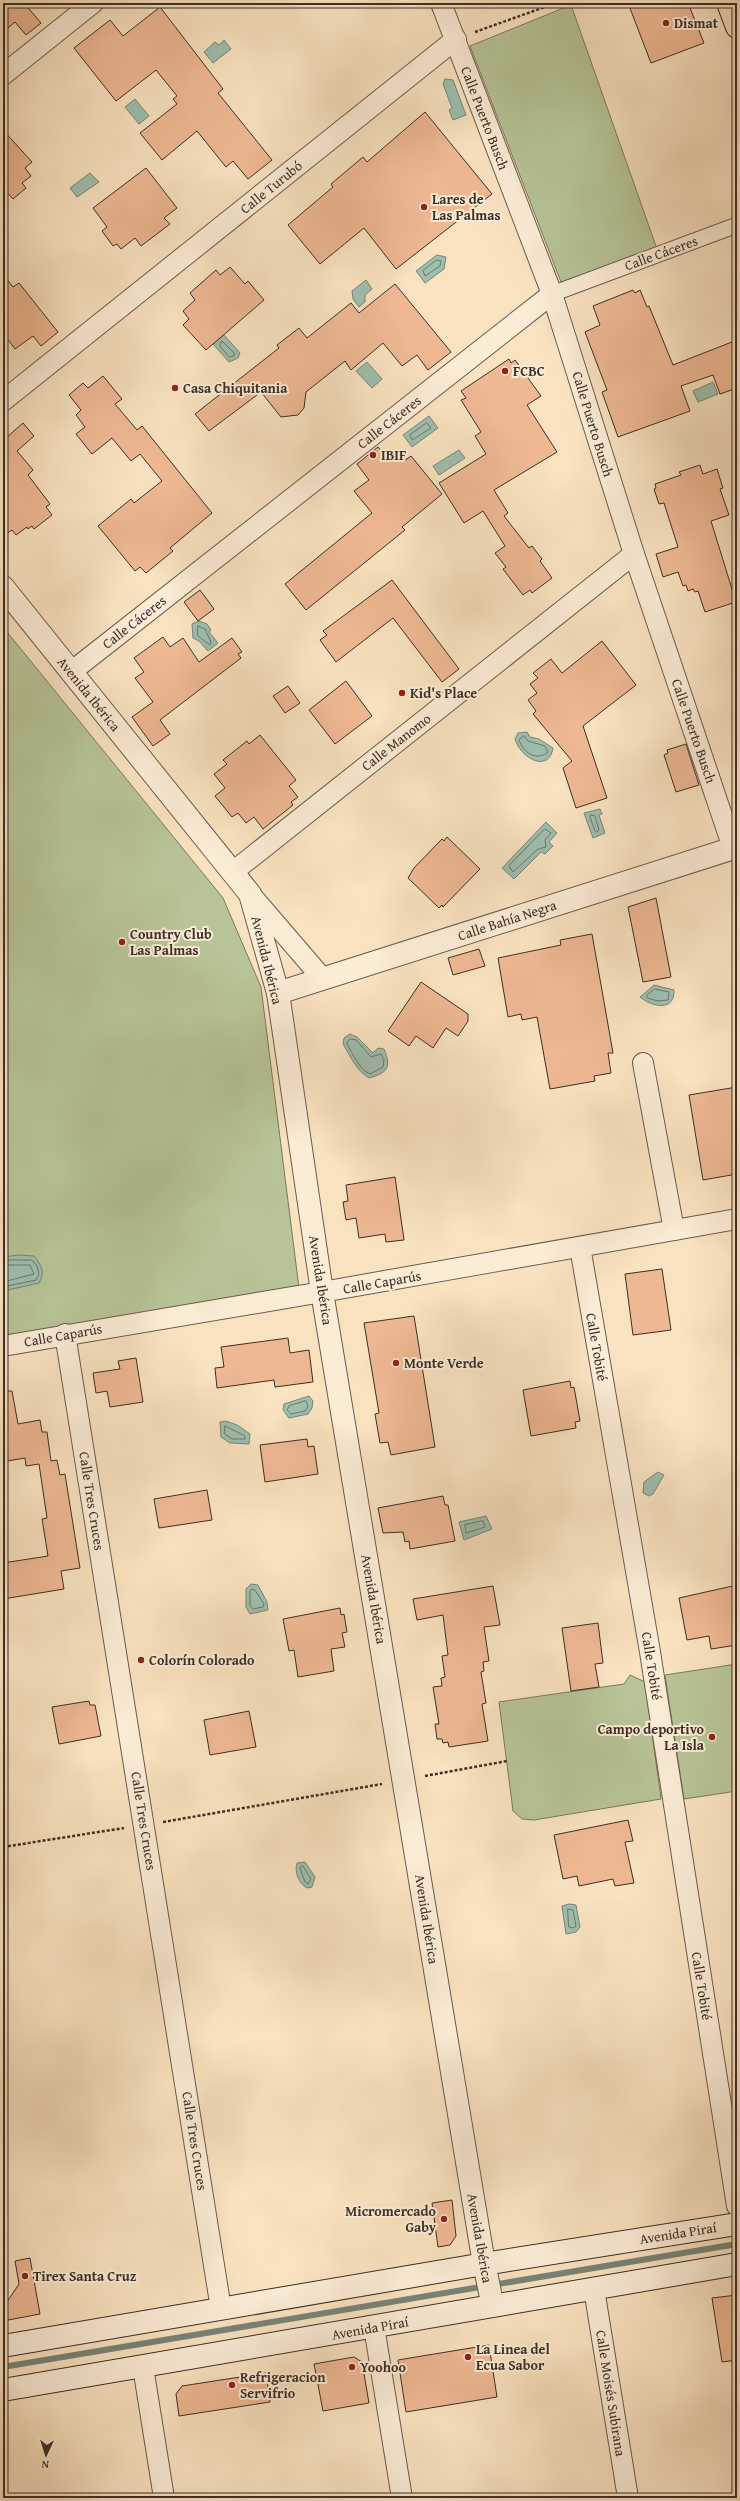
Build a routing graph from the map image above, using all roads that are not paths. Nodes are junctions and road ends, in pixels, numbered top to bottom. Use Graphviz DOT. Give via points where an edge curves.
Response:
graph roads {
  1 [pos="93,3"];
  2 [pos="442,3"];
  3 [pos="728,3"];
  4 [pos="737,27"];
  5 [pos="456,39"];
  6 [pos="3,75"];
  7 [pos="737,225"];
  8 [pos="552,294"];
  9 [pos="3,401"];
  10 [pos="634,554"];
  11 [pos="3,587"];
  12 [pos="71,672"];
  13 [pos="735,848"];
  14 [pos="234,871"];
  15 [pos="250,894"];
  16 [pos="323,979"];
  17 [pos="278,993"];
  18 [pos="643,1063"];
  19 [pos="737,1219"];
  20 [pos="674,1230"];
  21 [pos="580,1247"];
  22 [pos="322,1292"];
  23 [pos="65,1334"];
  24 [pos="3,1346"];
  25 [pos="737,2206"];
  26 [pos="737,2224"];
  27 [pos="737,2264"];
  28 [pos="484,2266"];
  29 [pos="594,2289"];
  30 [pos="492,2304"];
  31 [pos="221,2309"];
  32 [pos="374,2327"];
  33 [pos="3,2346"];
  34 [pos="143,2367"];
  35 [pos="3,2390"];
  36 [pos="164,2498"];
  37 [pos="402,2498"];
  38 [pos="628,2498"];
  1 -- 6 [label="street"];
  2 -- 5 [label="street, Calle Puerto Busch"];
  3 -- 4 [label="highway"];
  5 -- 8 [label="street, Calle Puerto Busch"];
  5 -- 9 [label="street, Calle Turubó"];
  7 -- 8 [label="street, Calle Cáceres"];
  8 -- 10 [label="street, Calle Puerto Busch"];
  8 -- 12 [label="street, Calle Cáceres"];
  10 -- 13 [label="street, Calle Puerto Busch"];
  10 -- 14 [label="street, Calle Manomo"];
  11 -- 12 [label="street, Avenida Ibérica"];
  12 -- 14 [label="street, Avenida Ibérica"];
  13 -- 16 [label="street, Calle Bahía Negra"];
  14 -- 15 [label="street, Avenida Ibérica"];
  15 -- 16 [label="street, Avenida Ibérica"];
  15 -- 17 [label="street, Avenida Ibérica"];
  16 -- 17 [label="street, Calle Bahía Negra"];
  17 -- 22 [label="street, Avenida Ibérica"];
  18 -- 20 [label="street"];
  19 -- 20 [label="street, Calle Caparús"];
  20 -- 21 [label="street, Calle Caparús"];
  21 -- 22 [label="street, Calle Caparús"];
  21 -- 25 [label="street, Calle Tobité" via="651,1660"];
  22 -- 23 [label="street, Calle Caparús"];
  22 -- 28 [label="street, Avenida Ibérica"];
  23 -- 24 [label="street, Calle Caparús"];
  23 -- 31 [label="street, Calle Tres Cruces"];
  26 -- 28 [label="street, Avenida Piraí"];
  27 -- 29 [label="street, Avenida Piraí"];
  28 -- 30 [label="street, Avenida Ibérica"];
  28 -- 31 [label="street, Avenida Piraí"];
  29 -- 30 [label="street, Avenida Piraí"];
  29 -- 38 [label="street, Calle Moisés Subirana"];
  30 -- 32 [label="street, Avenida Piraí"];
  31 -- 33 [label="street, Avenida Piraí"];
  32 -- 34 [label="street, Avenida Piraí"];
  32 -- 37 [label="street"];
  34 -- 35 [label="street, Avenida Piraí"];
  34 -- 36 [label="street"];
}
